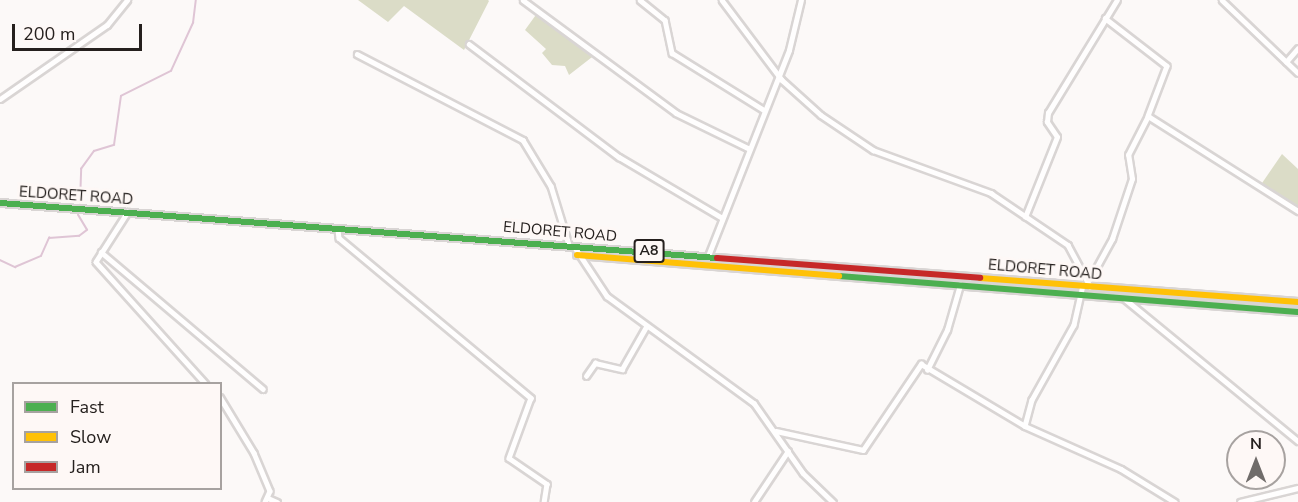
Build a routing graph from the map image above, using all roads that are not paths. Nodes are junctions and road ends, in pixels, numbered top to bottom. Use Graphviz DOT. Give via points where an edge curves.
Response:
graph roads {
  1 [pos="127,0"];
  2 [pos="523,0"];
  3 [pos="640,0"];
  4 [pos="722,0"];
  5 [pos="801,0"];
  6 [pos="1109,0"];
  7 [pos="1117,0"];
  8 [pos="1222,0"];
  9 [pos="1110,6"];
  10 [pos="1105,18"];
  11 [pos="469,44"];
  12 [pos="1298,48"];
  13 [pos="357,54"];
  14 [pos="1286,62"];
  15 [pos="1298,73"];
  16 [pos="779,76"];
  17 [pos="0,99"];
  18 [pos="764,110"];
  19 [pos="1148,116"];
  20 [pos="748,148"];
  21 [pos="0,203"];
  22 [pos="1298,211"];
  23 [pos="128,212"];
  24 [pos="721,217"];
  25 [pos="1025,217"];
  26 [pos="338,230"];
  27 [pos="572,246"];
  28 [pos="101,252"];
  29 [pos="577,255"];
  30 [pos="708,256"];
  31 [pos="1088,283"];
  32 [pos="960,285"];
  33 [pos="1083,295"];
  34 [pos="1125,299"];
  35 [pos="1298,302"];
  36 [pos="1298,312"];
  37 [pos="646,327"];
  38 [pos="927,370"];
  39 [pos="586,376"];
  40 [pos="204,382"];
  41 [pos="263,389"];
  42 [pos="222,400"];
  43 [pos="1026,426"];
  44 [pos="776,431"];
  45 [pos="1298,441"];
  46 [pos="788,451"];
  47 [pos="1298,488"];
  48 [pos="266,500"];
  49 [pos="277,502"];
  50 [pos="544,502"];
  51 [pos="754,502"];
  52 [pos="832,502"];
  53 [pos="1175,502"];
  54 [pos="1240,502"];
  1 -- 17 [label="street" via="107,25"];
  2 -- 20 [label="street" via="676,113"];
  3 -- 18 [label="street" via="665,20 672,53"];
  4 -- 16 [label="street"];
  5 -- 16 [label="street"];
  6 -- 9 [label="street"];
  7 -- 9 [label="street"];
  8 -- 14 [label="street"];
  9 -- 10 [label="street"];
  10 -- 19 [label="street" via="1167,66"];
  10 -- 25 [label="street" via="1047,117 1057,137"];
  11 -- 24 [label="street" via="619,157"];
  12 -- 14 [label="street"];
  13 -- 27 [label="street" via="523,140 551,186"];
  14 -- 15 [label="street"];
  16 -- 18 [label="street"];
  16 -- 25 [label="street" via="862,145 978,185"];
  18 -- 20 [label="street"];
  19 -- 22 [label="street"];
  19 -- 31 [label="street" via="1128,155 1132,179 1112,239"];
  20 -- 24 [label="street"];
  21 -- 23 [label="main road, ELDORET ROAD / A8"];
  23 -- 26 [label="main road, ELDORET ROAD / A8"];
  23 -- 28 [label="street" via="119,233"];
  24 -- 30 [label="street"];
  25 -- 31 [label="street" via="1068,245"];
  26 -- 27 [label="main road, ELDORET ROAD / A8"];
  26 -- 50 [label="street" via="339,238 531,398 509,458 547,484"];
  27 -- 29 [label="street"];
  27 -- 30 [label="main road, ELDORET ROAD / A8"];
  28 -- 40 [label="street" via="94,258 98,266"];
  28 -- 41 [label="street"];
  29 -- 32 [label="main road"];
  29 -- 37 [label="street" via="601,289"];
  30 -- 31 [label="main road, ELDORET ROAD / A8"];
  31 -- 33 [label="street"];
  31 -- 35 [label="main road, ELDORET ROAD / A8"];
  32 -- 33 [label="main road"];
  32 -- 38 [label="street" via="949,325"];
  33 -- 34 [label="main road"];
  33 -- 43 [label="street" via="1064,347 1032,400"];
  34 -- 36 [label="main road"];
  34 -- 45 [label="street"];
  37 -- 39 [label="street" via="622,369 595,363"];
  37 -- 44 [label="street" via="682,347 746,396"];
  38 -- 43 [label="street"];
  38 -- 44 [label="street" via="923,364 916,367 863,450"];
  42 -- 48 [label="street" via="254,453 270,491"];
  43 -- 53 [label="street" via="1121,469"];
  44 -- 46 [label="street"];
  46 -- 51 [label="street"];
  46 -- 52 [label="street"];
  47 -- 54 [label="street"];
  48 -- 49 [label="street"];
}
